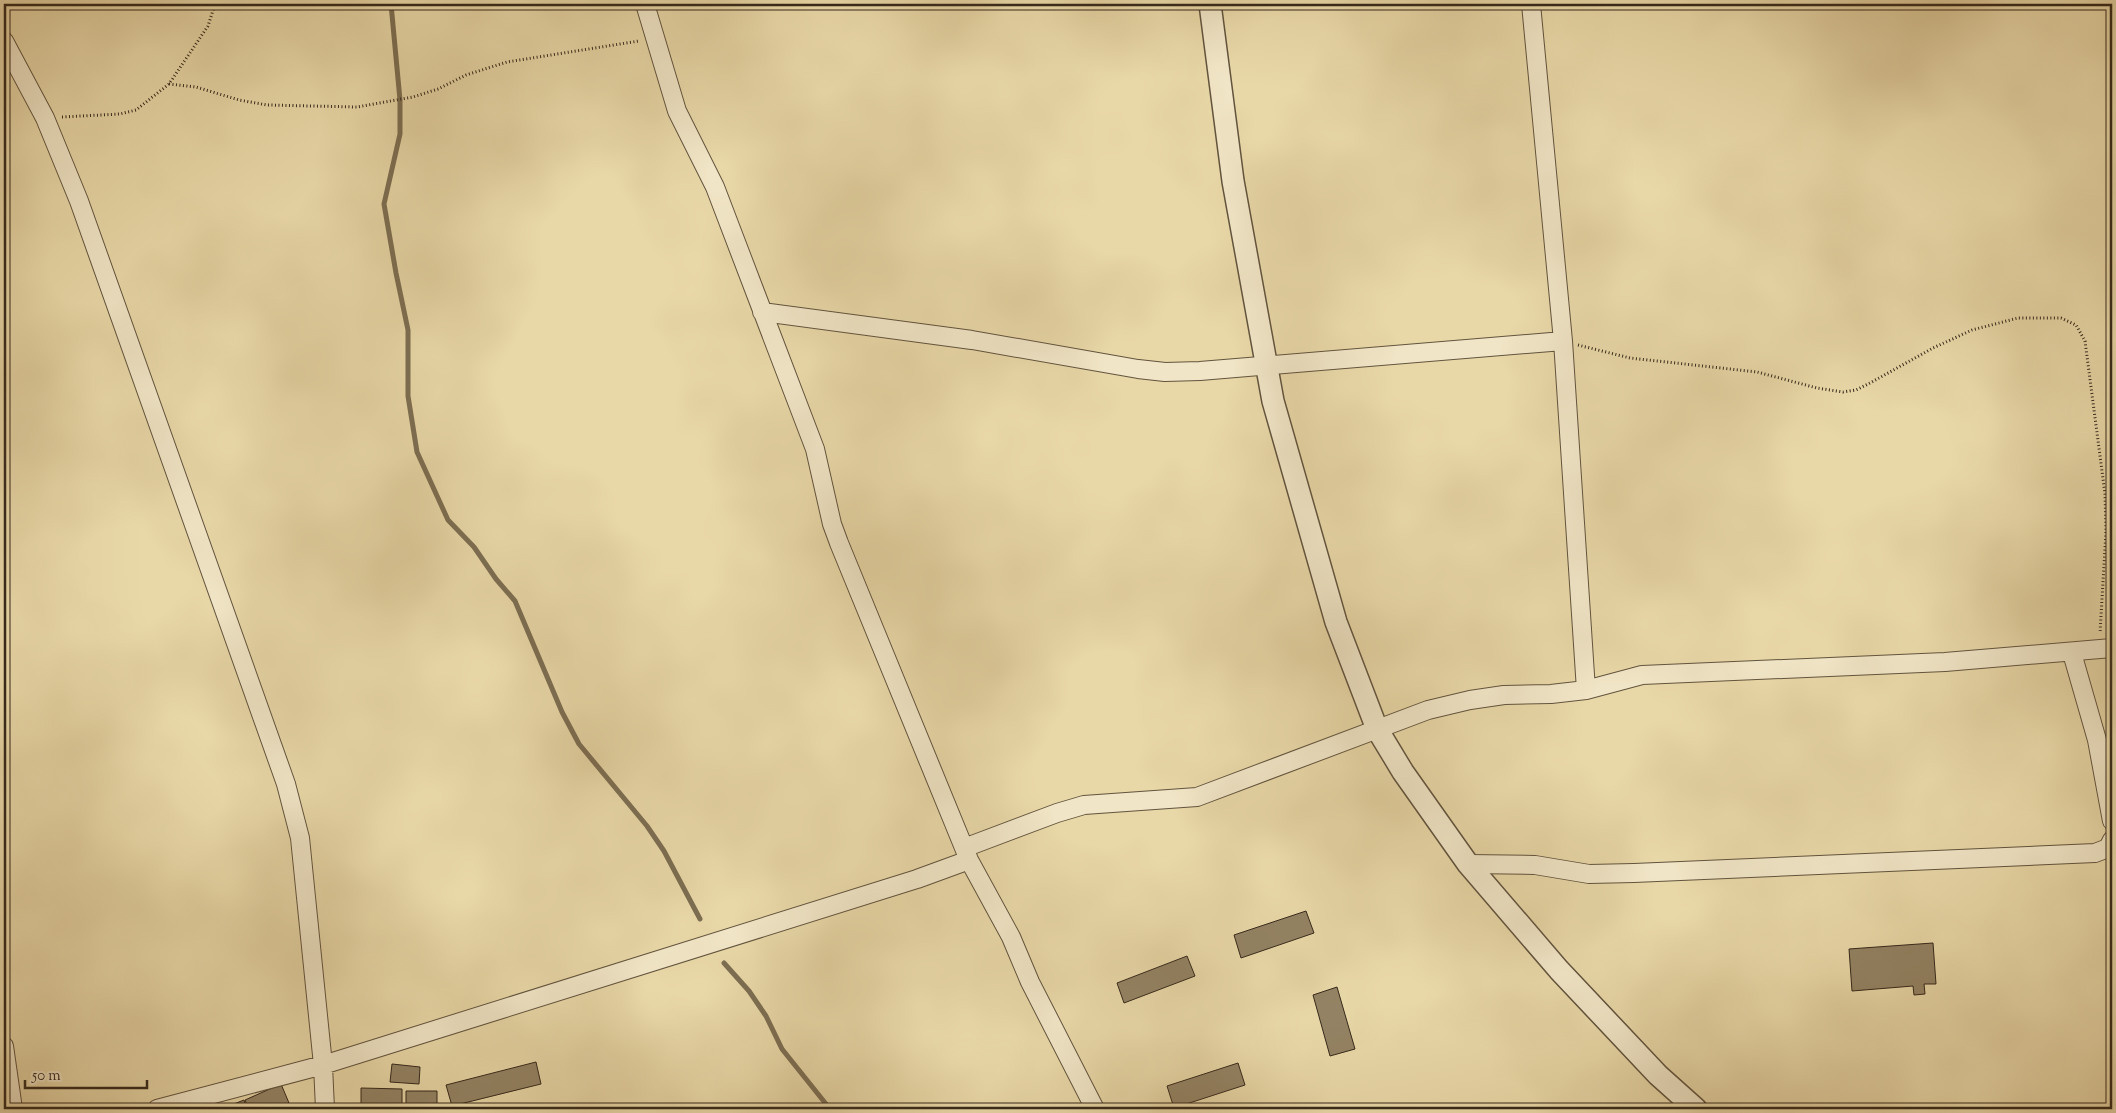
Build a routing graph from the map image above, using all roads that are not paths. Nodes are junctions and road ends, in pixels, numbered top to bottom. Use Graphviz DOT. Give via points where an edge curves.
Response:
graph roads {
  1 [pos="645,4"];
  2 [pos="1210,4"];
  3 [pos="1531,4"];
  4 [pos="4,41"];
  5 [pos="762,312"];
  6 [pos="1563,341"];
  7 [pos="1265,365"];
  8 [pos="2105,649"];
  9 [pos="2072,653"];
  10 [pos="1586,690"];
  11 [pos="1377,730"];
  12 [pos="2112,821"];
  13 [pos="2112,840"];
  14 [pos="967,854"];
  15 [pos="1468,864"];
  16 [pos="4,1046"];
  17 [pos="323,1065"];
  18 [pos="13,1109"];
  19 [pos="158,1109"];
  20 [pos="325,1109"];
  21 [pos="1095,1109"];
  22 [pos="1696,1109"];
  1 -- 5 [label="street" via="677,111 716,187"];
  2 -- 7 [label="street" via="1234,180"];
  3 -- 6 [label="street"];
  4 -- 17 [label="street" via="45,118 82,210 286,784 300,838"];
  5 -- 7 [label="street" via="972,340 1166,372"];
  5 -- 14 [label="street" via="815,449 839,543"];
  6 -- 7 [label="street"];
  6 -- 10 [label="street"];
  7 -- 11 [label="street" via="1336,622"];
  8 -- 9 [label="street"];
  9 -- 10 [label="street" via="1642,675"];
  9 -- 12 [label="street" via="2098,740"];
  10 -- 11 [label="street" via="1470,700 1428,710"];
  11 -- 14 [label="street" via="1197,797 1084,804 1057,812"];
  11 -- 15 [label="street"];
  13 -- 15 [label="street" via="2108,848 2096,853 1634,873 1589,874 1534,865"];
  14 -- 17 [label="street" via="917,879"];
  14 -- 21 [label="street"];
  15 -- 22 [label="street" via="1559,970 1658,1076"];
  16 -- 18 [label="street"];
  17 -- 19 [label="street"];
  17 -- 20 [label="street"];
}
